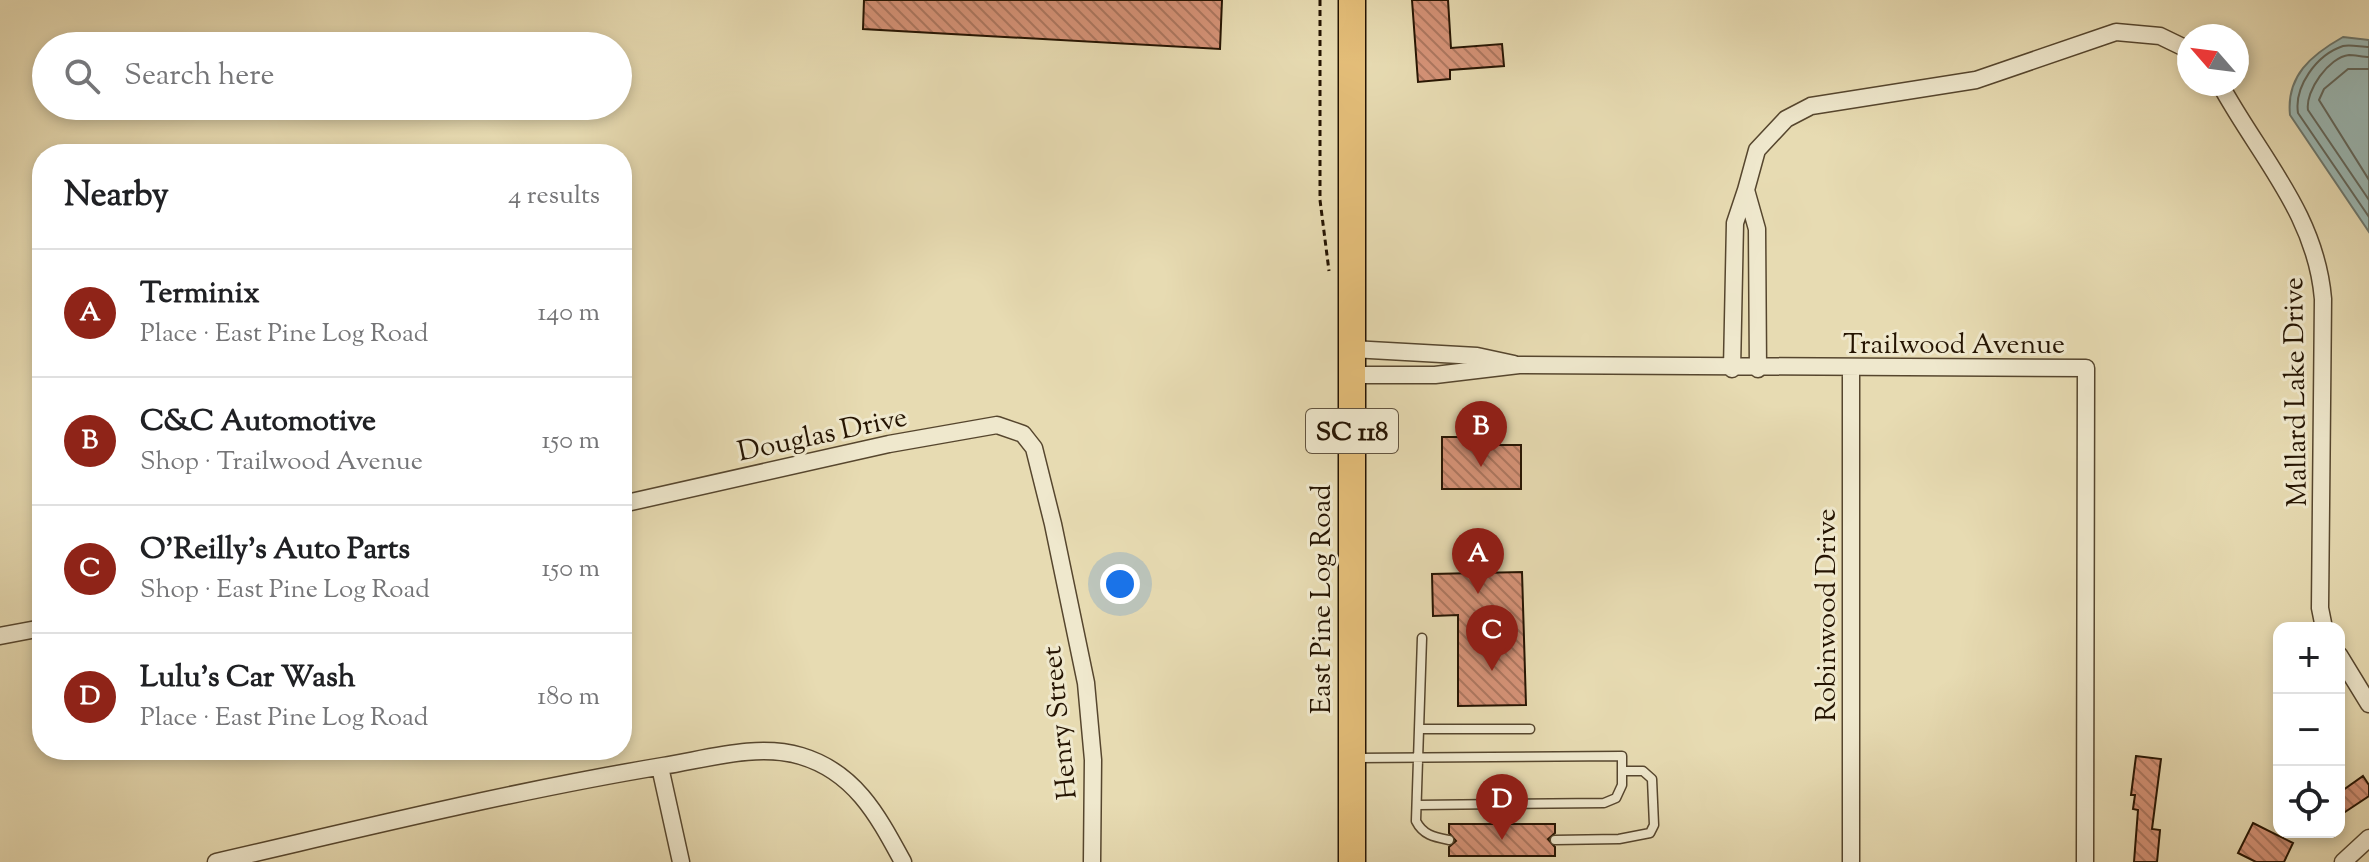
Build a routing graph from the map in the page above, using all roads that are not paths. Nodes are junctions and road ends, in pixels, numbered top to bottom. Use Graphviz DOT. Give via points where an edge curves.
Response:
graph roads {
  1 [pos="1352,0"];
  2 [pos="2177,44"];
  3 [pos="2227,96"];
  4 [pos="1746,190"];
  5 [pos="1352,349"];
  6 [pos="1519,365"];
  7 [pos="1732,369"];
  8 [pos="1758,369"];
  9 [pos="1851,369"];
  10 [pos="1352,375"];
  11 [pos="1029,440"];
  12 [pos="632,502"];
  13 [pos="2323,622"];
  14 [pos="32,630"];
  15 [pos="0,636"];
  16 [pos="1422,638"];
  17 [pos="2345,665"];
  18 [pos="2369,704"];
  19 [pos="1421,729"];
  20 [pos="1530,729"];
  21 [pos="1420,757"];
  22 [pos="1352,758"];
  23 [pos="660,767"];
  24 [pos="1622,771"];
  25 [pos="1418,805"];
  26 [pos="2369,838"];
  27 [pos="1449,840"];
  28 [pos="1555,840"];
  29 [pos="216,862"];
  30 [pos="681,862"];
  31 [pos="903,862"];
  32 [pos="1092,862"];
  33 [pos="1352,862"];
  34 [pos="1851,862"];
  35 [pos="2085,862"];
  36 [pos="2343,862"];
  1 -- 5 [label="main road, East Pine Log Road / SC 118"];
  2 -- 4 [label="street" via="2160,36 2116,32 1976,80 1811,106 1765,138 1751,163"];
  3 -- 13 [label="street, Mallard Lake Drive" via="2297,209 2318,264 2323,299"];
  4 -- 7 [label="street" via="1735,223"];
  4 -- 8 [label="street" via="1757,229"];
  5 -- 6 [label="street, Trailwood Avenue" via="1477,356"];
  5 -- 10 [label="main road, East Pine Log Road / SC 118"];
  6 -- 7 [label="street, Trailwood Avenue"];
  6 -- 10 [label="street, Trailwood Avenue" via="1435,375"];
  7 -- 8 [label="street, Trailwood Avenue"];
  8 -- 9 [label="street, Trailwood Avenue"];
  9 -- 34 [label="street, Robinwood Drive"];
  9 -- 35 [label="street, Trailwood Avenue" via="2086,368"];
  10 -- 22 [label="main road, East Pine Log Road / SC 118"];
  11 -- 12 [label="street, Douglas Drive" via="1015,429 988,426"];
  11 -- 32 [label="street, Henry Street" via="1053,524 1086,683 1093,760"];
  14 -- 15 [label="street"];
  16 -- 19 [label="lane"];
  17 -- 18 [label="street"];
  19 -- 20 [label="lane"];
  19 -- 21 [label="lane"];
  21 -- 22 [label="lane"];
  21 -- 24 [label="lane" via="1622,756"];
  21 -- 25 [label="lane"];
  22 -- 33 [label="main road, East Pine Log Road / SC 118"];
  23 -- 29 [label="street"];
  23 -- 30 [label="street"];
  23 -- 31 [label="street" via="766,751 815,761 868,801"];
  24 -- 25 [label="lane" via="1616,798 1604,803"];
  24 -- 28 [label="lane" via="1643,771 1652,779 1650,833"];
  25 -- 27 [label="lane" via="1420,829"];
  26 -- 36 [label="street"];
}
